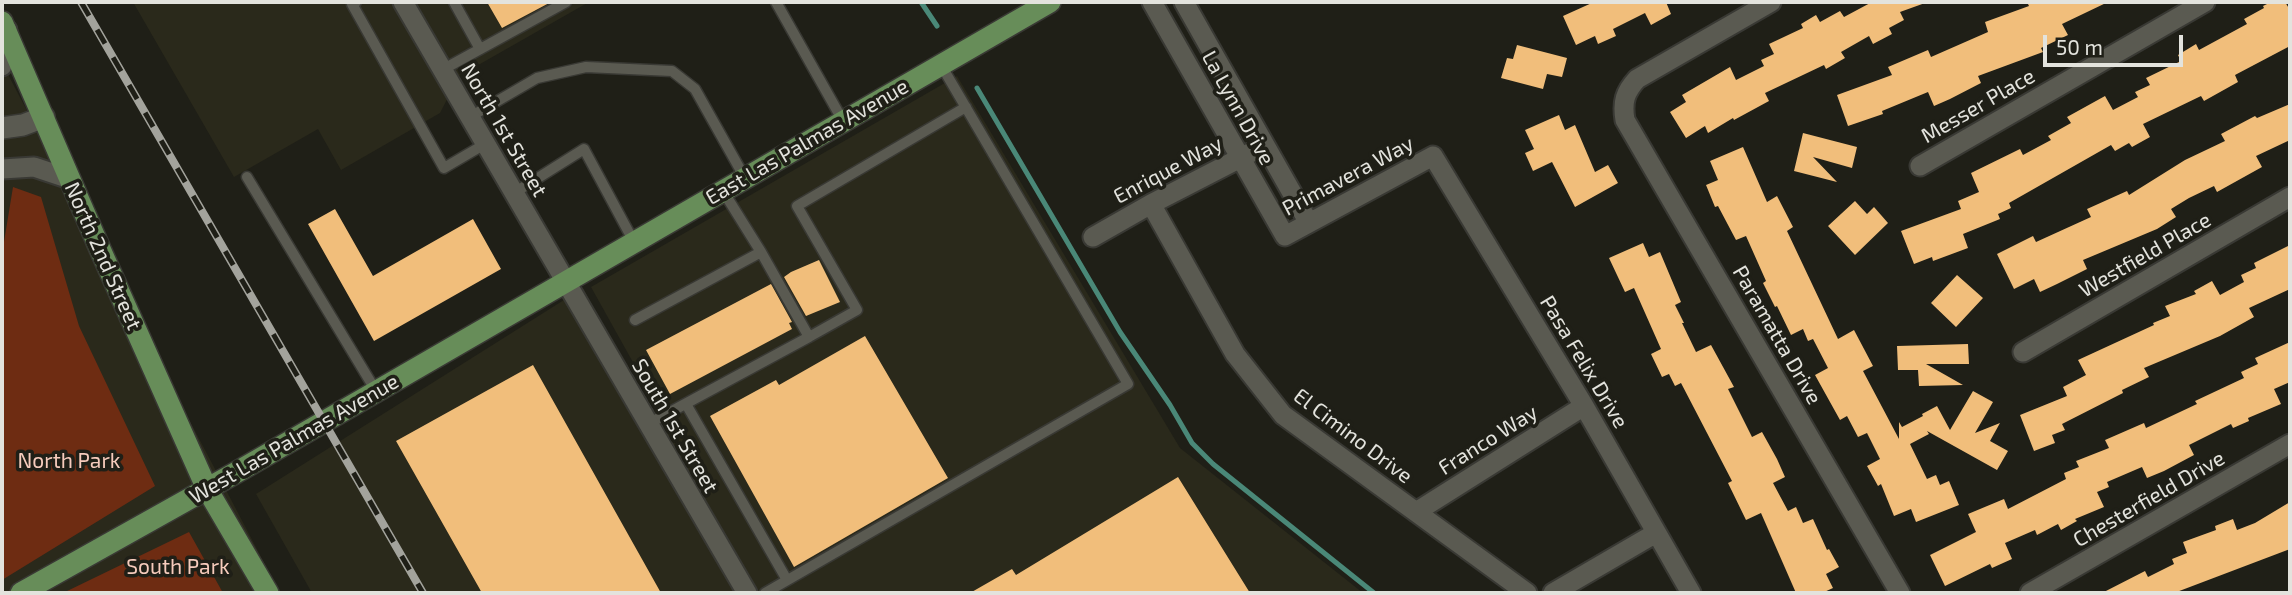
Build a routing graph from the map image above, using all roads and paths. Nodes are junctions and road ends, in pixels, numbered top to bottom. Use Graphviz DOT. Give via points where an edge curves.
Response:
graph roads {
  1 [pos="356,2"];
  2 [pos="403,2"];
  3 [pos="454,2"];
  4 [pos="566,2"];
  5 [pos="776,2"];
  6 [pos="1050,2"];
  7 [pos="1152,2"];
  8 [pos="1184,2"];
  9 [pos="1771,2"];
  10 [pos="2205,2"];
  11 [pos="4,26"];
  12 [pos="480,49"];
  13 [pos="941,65"];
  14 [pos="2,66"];
  15 [pos="442,70"];
  16 [pos="966,107"];
  17 [pos="44,117"];
  18 [pos="470,117"];
  19 [pos="844,121"];
  20 [pos="2,128"];
  21 [pos="485,144"];
  22 [pos="1265,144"];
  23 [pos="1433,156"];
  24 [pos="1240,158"];
  25 [pos="1920,166"];
  26 [pos="2,169"];
  27 [pos="247,177"];
  28 [pos="745,177"];
  29 [pos="70,179"];
  30 [pos="723,191"];
  31 [pos="514,193"];
  32 [pos="2290,197"];
  33 [pos="1151,204"];
  34 [pos="1309,223"];
  35 [pos="1285,236"];
  36 [pos="1093,237"];
  37 [pos="634,242"];
  38 [pos="761,252"];
  39 [pos="565,282"];
  40 [pos="635,320"];
  41 [pos="809,337"];
  42 [pos="2023,352"];
  43 [pos="376,391"];
  44 [pos="687,404"];
  45 [pos="1584,406"];
  46 [pos="648,425"];
  47 [pos="2290,444"];
  48 [pos="207,489"];
  49 [pos="1416,512"];
  50 [pos="1657,533"];
  51 [pos="787,580"];
  52 [pos="22,593"];
  53 [pos="268,593"];
  54 [pos="747,593"];
  55 [pos="765,593"];
  56 [pos="1527,593"];
  57 [pos="1553,593"];
  58 [pos="1691,593"];
  59 [pos="1900,593"];
  60 [pos="2031,593"];
  1 -- 21 [label="lane" via="352,4 444,167"];
  2 -- 15 [label="street, North 1st Street"];
  3 -- 12 [label="lane"];
  4 -- 12 [label="lane"];
  5 -- 19 [label="lane"];
  6 -- 13 [label="main road, East Las Palmas Avenue"];
  7 -- 24 [label="street, La Lynn Drive"];
  8 -- 22 [label="street, La Lynn Drive"];
  9 -- 59 [label="street, Paramatta Drive" via="1637,79 1624,98 1625,120"];
  10 -- 25 [label="street, Messer Place"];
  11 -- 14 [label="street"];
  11 -- 17 [label="main road, North 2nd Street"];
  12 -- 15 [label="lane"];
  13 -- 16 [label="lane"];
  13 -- 19 [label="main road, East Las Palmas Avenue"];
  15 -- 18 [label="street, North 1st Street"];
  16 -- 41 [label="lane" via="797,206 857,310"];
  16 -- 51 [label="lane" via="1128,384"];
  17 -- 20 [label="street"];
  17 -- 29 [label="main road, North 2nd Street"];
  18 -- 21 [label="street, North 1st Street"];
  18 -- 28 [label="lane" via="549,75 586,67 672,71 695,89"];
  19 -- 28 [label="main road, East Las Palmas Avenue"];
  21 -- 31 [label="street, North 1st Street"];
  22 -- 24 [label="street, Enrique Way"];
  22 -- 34 [label="street, La Lynn Drive"];
  23 -- 34 [label="street, Primavera Way"];
  23 -- 45 [label="street, Pasa Felix Drive"];
  24 -- 33 [label="street, Enrique Way"];
  24 -- 35 [label="street, La Lynn Drive"];
  26 -- 29 [label="street" via="34,167"];
  27 -- 43 [label="lane"];
  28 -- 30 [label="main road, East Las Palmas Avenue"];
  29 -- 48 [label="main road, North 2nd Street"];
  30 -- 37 [label="main road, East Las Palmas Avenue"];
  30 -- 38 [label="lane"];
  31 -- 37 [label="lane" via="584,149"];
  31 -- 39 [label="street, North 1st Street"];
  32 -- 42 [label="street, Westfield Place"];
  33 -- 36 [label="street, Enrique Way"];
  33 -- 49 [label="street, El Cimino Drive" via="1235,354 1283,415"];
  34 -- 35 [label="street, Primavera Way"];
  37 -- 39 [label="main road, East Las Palmas Avenue"];
  38 -- 40 [label="lane"];
  38 -- 41 [label="lane"];
  39 -- 43 [label="main road, West Las Palmas Avenue"];
  39 -- 46 [label="street, South 1st Street"];
  41 -- 44 [label="lane"];
  43 -- 48 [label="main road, West Las Palmas Avenue"];
  44 -- 46 [label="lane"];
  44 -- 51 [label="lane"];
  45 -- 49 [label="street, Franco Way"];
  45 -- 50 [label="street, Pasa Felix Drive"];
  46 -- 54 [label="street, South 1st Street"];
  47 -- 60 [label="street, Chesterfield Drive"];
  48 -- 52 [label="main road, West Las Palmas Avenue"];
  48 -- 53 [label="main road, North 2nd Street"];
  49 -- 56 [label="street, El Cimino Drive"];
  50 -- 57 [label="street"];
  50 -- 58 [label="street, Pasa Felix Drive"];
  51 -- 55 [label="lane"];
}
